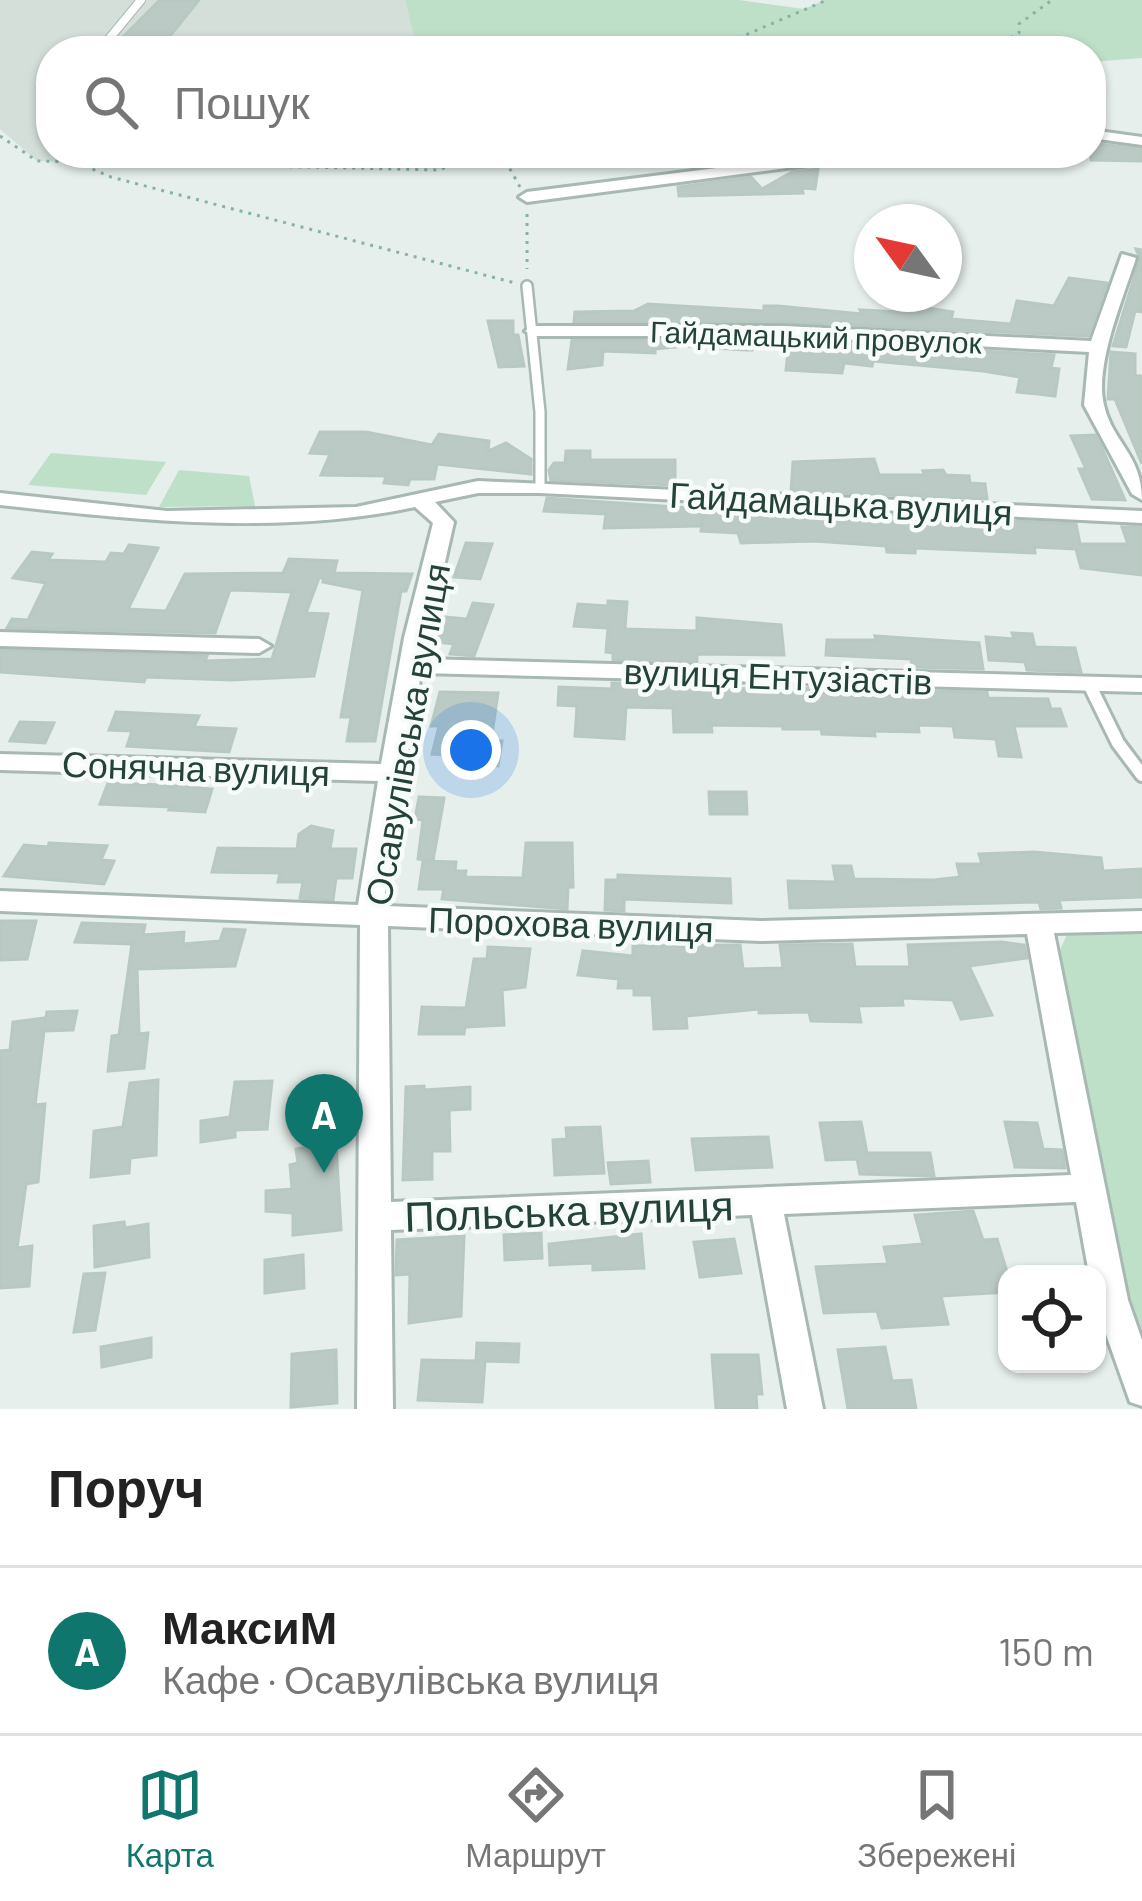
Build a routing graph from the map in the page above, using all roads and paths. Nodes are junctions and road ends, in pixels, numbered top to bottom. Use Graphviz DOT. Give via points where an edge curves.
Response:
graph roads {
  1 [pos="141,0"];
  2 [pos="827,0"];
  3 [pos="1052,0"];
  4 [pos="111,36"];
  5 [pos="744,36"];
  6 [pos="1014,36"];
  7 [pos="0,136"];
  8 [pos="1106,136"];
  9 [pos="1142,141"];
  10 [pos="0,143"];
  11 [pos="13,145"];
  12 [pos="36,160"];
  13 [pos="93,168"];
  14 [pos="349,168"];
  15 [pos="444,168"];
  16 [pos="509,168"];
  17 [pos="754,168"];
  18 [pos="527,197"];
  19 [pos="1128,258"];
  20 [pos="527,286"];
  21 [pos="534,331"];
  22 [pos="1098,347"];
  23 [pos="540,487"];
  24 [pos="1142,494"];
  25 [pos="0,500"];
  26 [pos="422,502"];
  27 [pos="1142,517"];
  28 [pos="0,639"];
  29 [pos="259,646"];
  30 [pos="413,666"];
  31 [pos="1089,684"];
  32 [pos="1142,685"];
  33 [pos="0,762"];
  34 [pos="392,773"];
  35 [pos="1142,775"];
  36 [pos="0,901"];
  37 [pos="372,914"];
  38 [pos="1142,921"];
  39 [pos="1039,926"];
  40 [pos="1088,1188"];
  41 [pos="766,1202"];
  42 [pos="371,1217"];
  43 [pos="1142,1390"];
  44 [pos="375,1409"];
  45 [pos="805,1409"];
  1 -- 4 [label="lane"];
  2 -- 5 [label="path"];
  3 -- 6 [label="path"];
  7 -- 11 [label="path"];
  8 -- 9 [label="street"];
  10 -- 11 [label="path"];
  11 -- 12 [label="path"];
  13 -- 20 [label="path"];
  14 -- 15 [label="path"];
  16 -- 18 [label="path"];
  17 -- 18 [label="street"];
  18 -- 20 [label="path"];
  19 -- 22 [label="street"];
  20 -- 21 [label="lane"];
  21 -- 22 [label="street, Гайдамацький провулок" via="783,331"];
  21 -- 23 [label="lane"];
  22 -- 24 [label="street" via="1094,405"];
  23 -- 26 [label="street, Гайдамацька вулиця" via="478,487"];
  23 -- 27 [label="street, Гайдамацька вулиця"];
  25 -- 26 [label="street, Гайдамацька вулиця" via="166,517 356,513"];
  26 -- 30 [label="street, Осавулівська вулиця" via="444,522"];
  28 -- 29 [label="street"];
  30 -- 31 [label="street, вулиця Ентузіастів"];
  30 -- 34 [label="street, Осавулівська вулиця"];
  31 -- 32 [label="street, вулиця Ентузіастів"];
  31 -- 35 [label="lane"];
  33 -- 34 [label="street, Сонячна вулиця"];
  34 -- 37 [label="street, Осавулівська вулиця"];
  36 -- 37 [label="street, Порохова вулиця"];
  37 -- 39 [label="street, Порохова вулиця" via="761,931"];
  37 -- 42 [label="street, Осавулівська вулиця"];
  38 -- 39 [label="street, Порохова вулиця"];
  39 -- 40 [label="street"];
  40 -- 41 [label="street, Польська вулиця"];
  40 -- 43 [label="street" via="1111,1300"];
  41 -- 42 [label="street, Польська вулиця"];
  41 -- 45 [label="street, Польська вулиця"];
  42 -- 44 [label="street, Осавулівська вулиця"];
}
